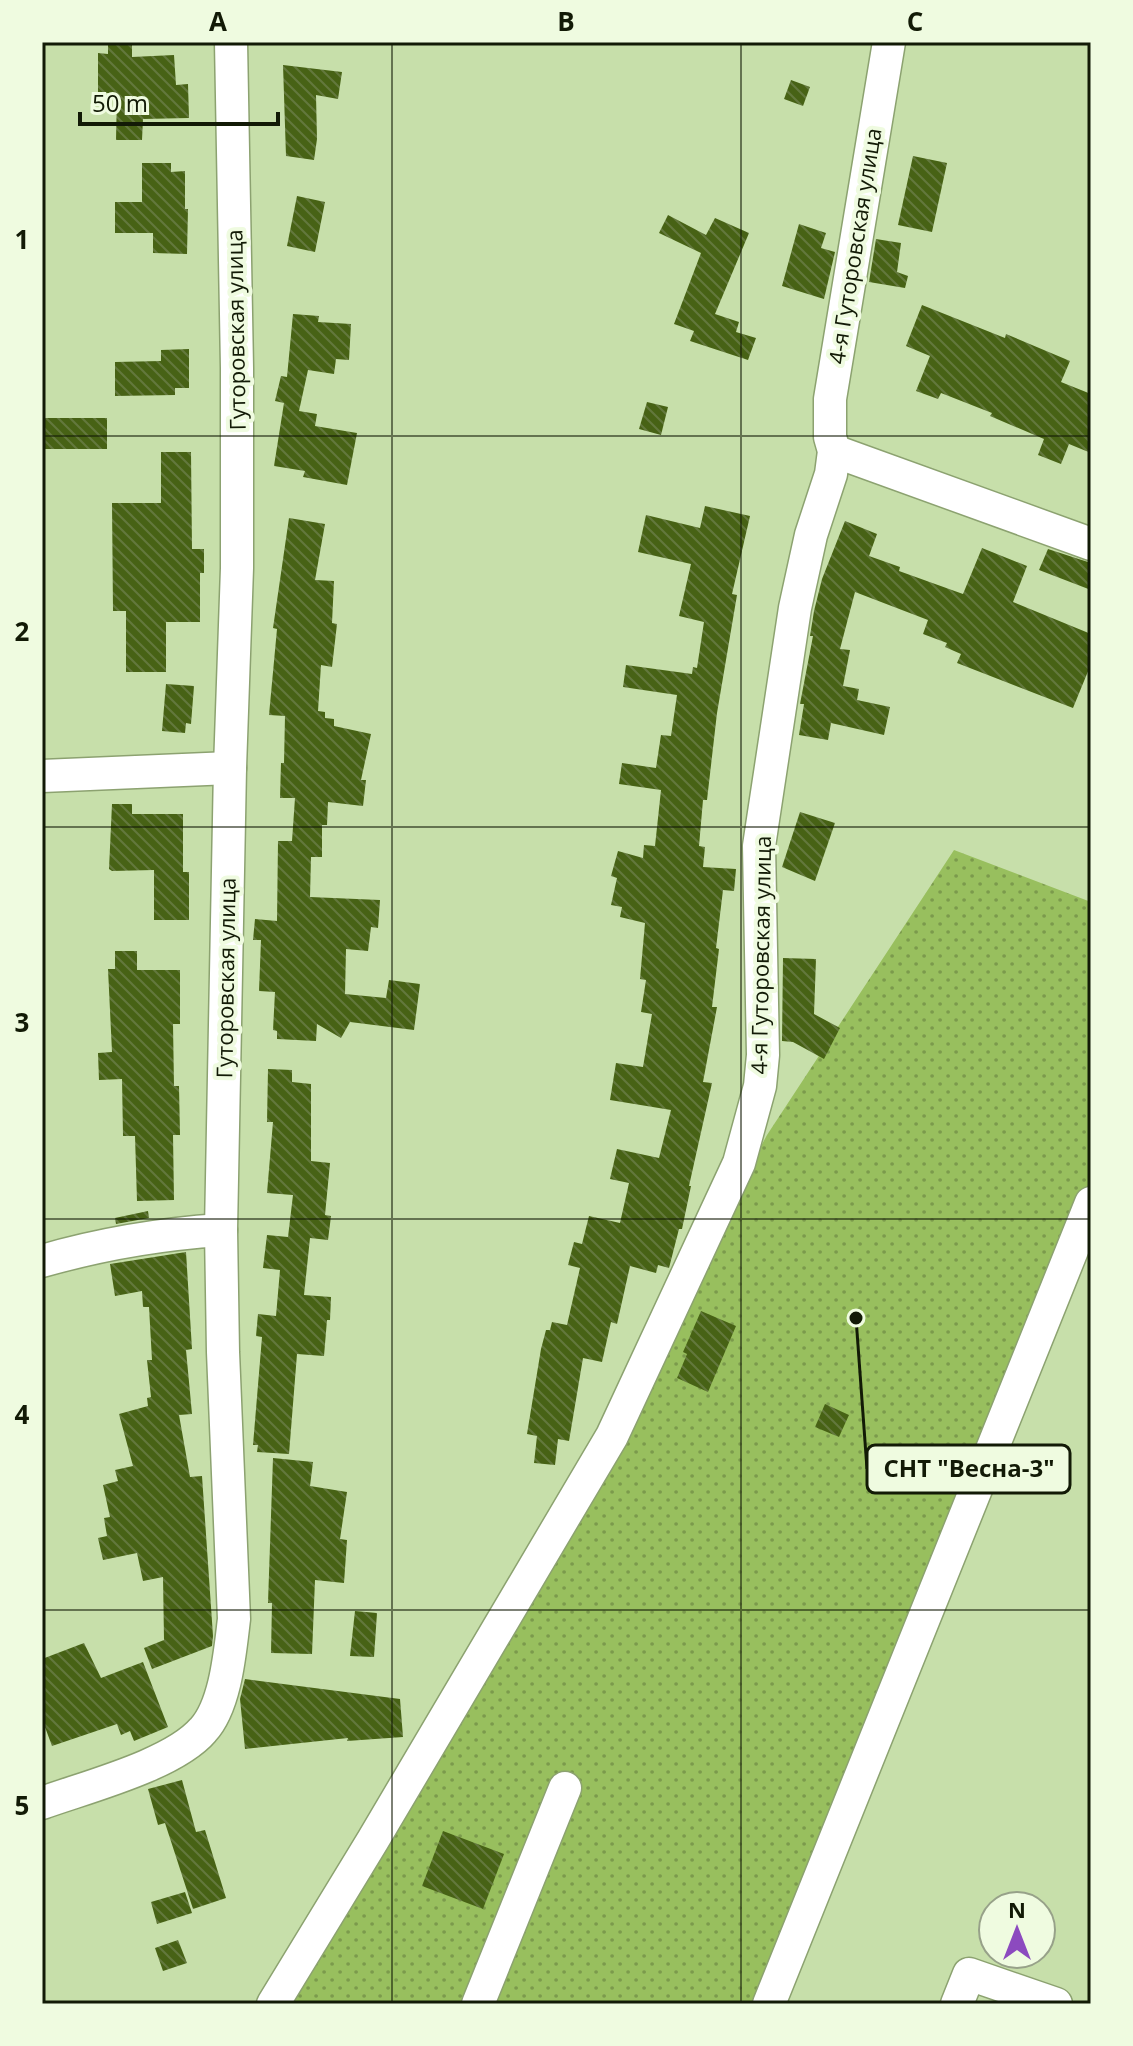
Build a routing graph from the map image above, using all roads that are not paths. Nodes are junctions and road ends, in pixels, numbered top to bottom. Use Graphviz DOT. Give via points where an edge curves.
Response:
graph roads {
  1 [pos="231,42"];
  2 [pos="889,42"];
  3 [pos="834,451"];
  4 [pos="1091,544"];
  5 [pos="230,768"];
  6 [pos="42,776"];
  7 [pos="1091,1203"];
  8 [pos="221,1230"];
  9 [pos="42,1261"];
  10 [pos="565,1788"];
  11 [pos="42,1803"];
  12 [pos="273,2004"];
  13 [pos="478,2004"];
  14 [pos="769,2004"];
  15 [pos="957,2004"];
  16 [pos="1056,2004"];
  1 -- 5 [label="street, Гуторовская улица" via="237,568"];
  2 -- 3 [label="street, 4-я Гуторовская улица" via="830,399"];
  3 -- 4 [label="street"];
  3 -- 12 [label="street, 4-я Гуторовская улица" via="795,608 759,846 763,1055 739,1163 612,1436"];
  5 -- 6 [label="street"];
  5 -- 8 [label="street, Гуторовская улица"];
  7 -- 14 [label="street"];
  8 -- 9 [label="street" via="164,1234"];
  8 -- 11 [label="street, Гуторовская улица" via="234,1619 217,1705 204,1730 153,1763"];
  10 -- 13 [label="street"];
  15 -- 16 [label="street" via="969,1974"];
}
